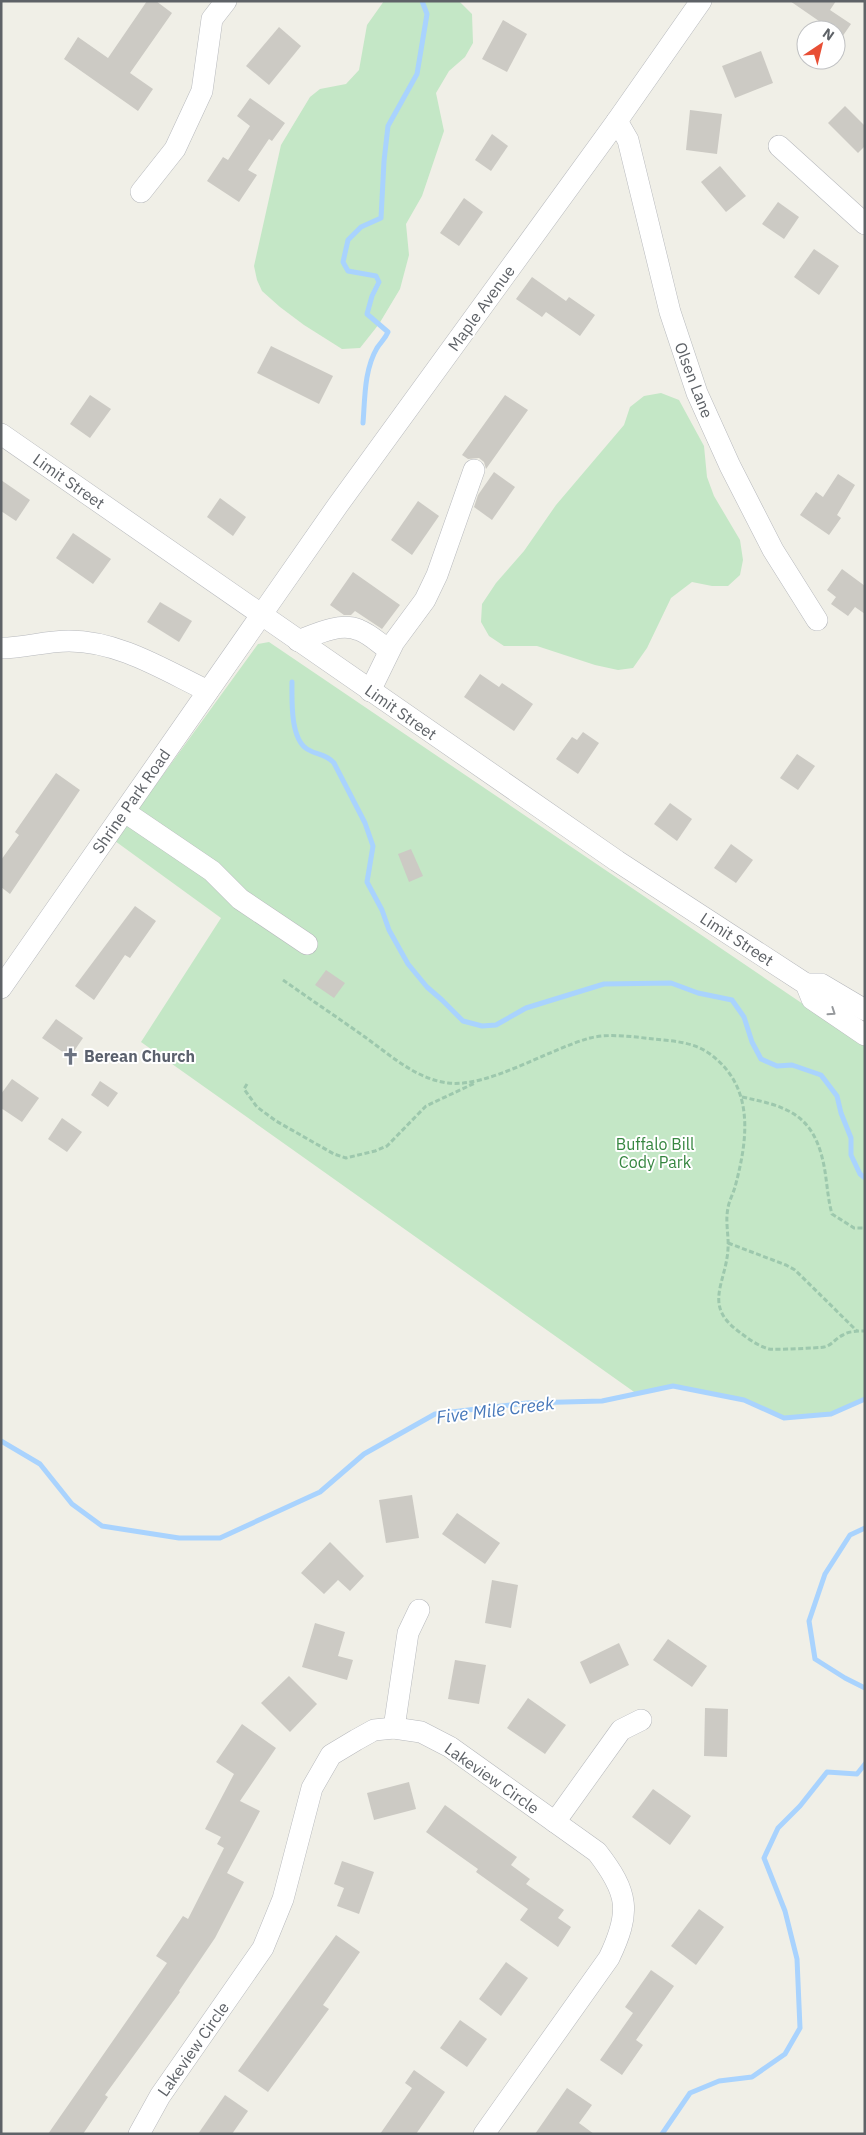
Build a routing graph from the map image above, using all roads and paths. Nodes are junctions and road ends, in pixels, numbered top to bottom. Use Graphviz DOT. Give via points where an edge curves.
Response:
graph roads {
  1 [pos="226,1"];
  2 [pos="701,1"];
  3 [pos="617,121"];
  4 [pos="779,146"];
  5 [pos="142,192"];
  6 [pos="865,224"];
  7 [pos="1,434"];
  8 [pos="474,470"];
  9 [pos="261,614"];
  10 [pos="817,620"];
  11 [pos="298,641"];
  12 [pos="12,648"];
  13 [pos="389,650"];
  14 [pos="1,659"];
  15 [pos="208,691"];
  16 [pos="370,691"];
  17 [pos="125,812"];
  18 [pos="307,944"];
  19 [pos="283,980"];
  20 [pos="806,984"];
  21 [pos="1,988"];
  22 [pos="865,1010"];
  23 [pos="865,1034"];
  24 [pos="480,1081"];
  25 [pos="247,1084"];
  26 [pos="742,1097"];
  27 [pos="865,1228"];
  28 [pos="728,1244"];
  29 [pos="857,1331"];
  30 [pos="865,1331"];
  31 [pos="419,1610"];
  32 [pos="641,1720"];
  33 [pos="394,1728"];
  34 [pos="554,1822"];
  35 [pos="139,2134"];
  36 [pos="484,2134"];
  1 -- 5 [label="street" via="212,19 202,91 175,149"];
  2 -- 3 [label="street, Maple Avenue"];
  3 -- 9 [label="street, Maple Avenue"];
  3 -- 10 [label="street, Olsen Lane" via="628,140 670,312 697,394 772,550"];
  4 -- 6 [label="street"];
  7 -- 9 [label="street, Limit Street"];
  8 -- 13 [label="street" via="437,575 425,600"];
  9 -- 11 [label="street, Limit Street"];
  9 -- 15 [label="street, Shrine Park Road"];
  11 -- 13 [label="street" via="348,626 361,630"];
  11 -- 16 [label="street, Limit Street"];
  12 -- 14 [label="street"];
  12 -- 15 [label="street" via="46,642 97,644 122,651"];
  13 -- 16 [label="street"];
  15 -- 17 [label="street, Shrine Park Road"];
  16 -- 20 [label="street, Limit Street" via="617,861"];
  17 -- 18 [label="street" via="212,871 240,899"];
  17 -- 21 [label="street, Shrine Park Road"];
  19 -- 24 [label="path" via="411,1070 445,1082"];
  20 -- 22 [label="street, Limit Street" via="821,984"];
  20 -- 23 [label="street, Limit Street, one-way" via="812,999"];
  24 -- 25 [label="path" via="426,1106 387,1146 346,1158 276,1122 249,1097 244,1089"];
  24 -- 26 [label="path" via="561,1047 593,1038 628,1037 670,1040 700,1048 722,1064"];
  26 -- 27 [label="path" via="781,1107 801,1118 823,1160 832,1214 854,1228"];
  26 -- 28 [label="path" via="744,1144 728,1207"];
  28 -- 29 [label="path" via="795,1270"];
  28 -- 29 [label="path" via="718,1303 726,1322 741,1334 772,1350 824,1347 843,1335"];
  29 -- 30 [label="path"];
  31 -- 33 [label="street" via="408,1633"];
  32 -- 34 [label="street" via="621,1730"];
  33 -- 34 [label="street, Lakeview Circle" via="421,1732 450,1747"];
  33 -- 35 [label="street, Lakeview Circle" via="374,1730 331,1755 312,1788 283,1899 263,1948 160,2096"];
  34 -- 36 [label="street, Lakeview Circle" via="597,1852 615,1875 624,1905 621,1932 609,1958"];
}
